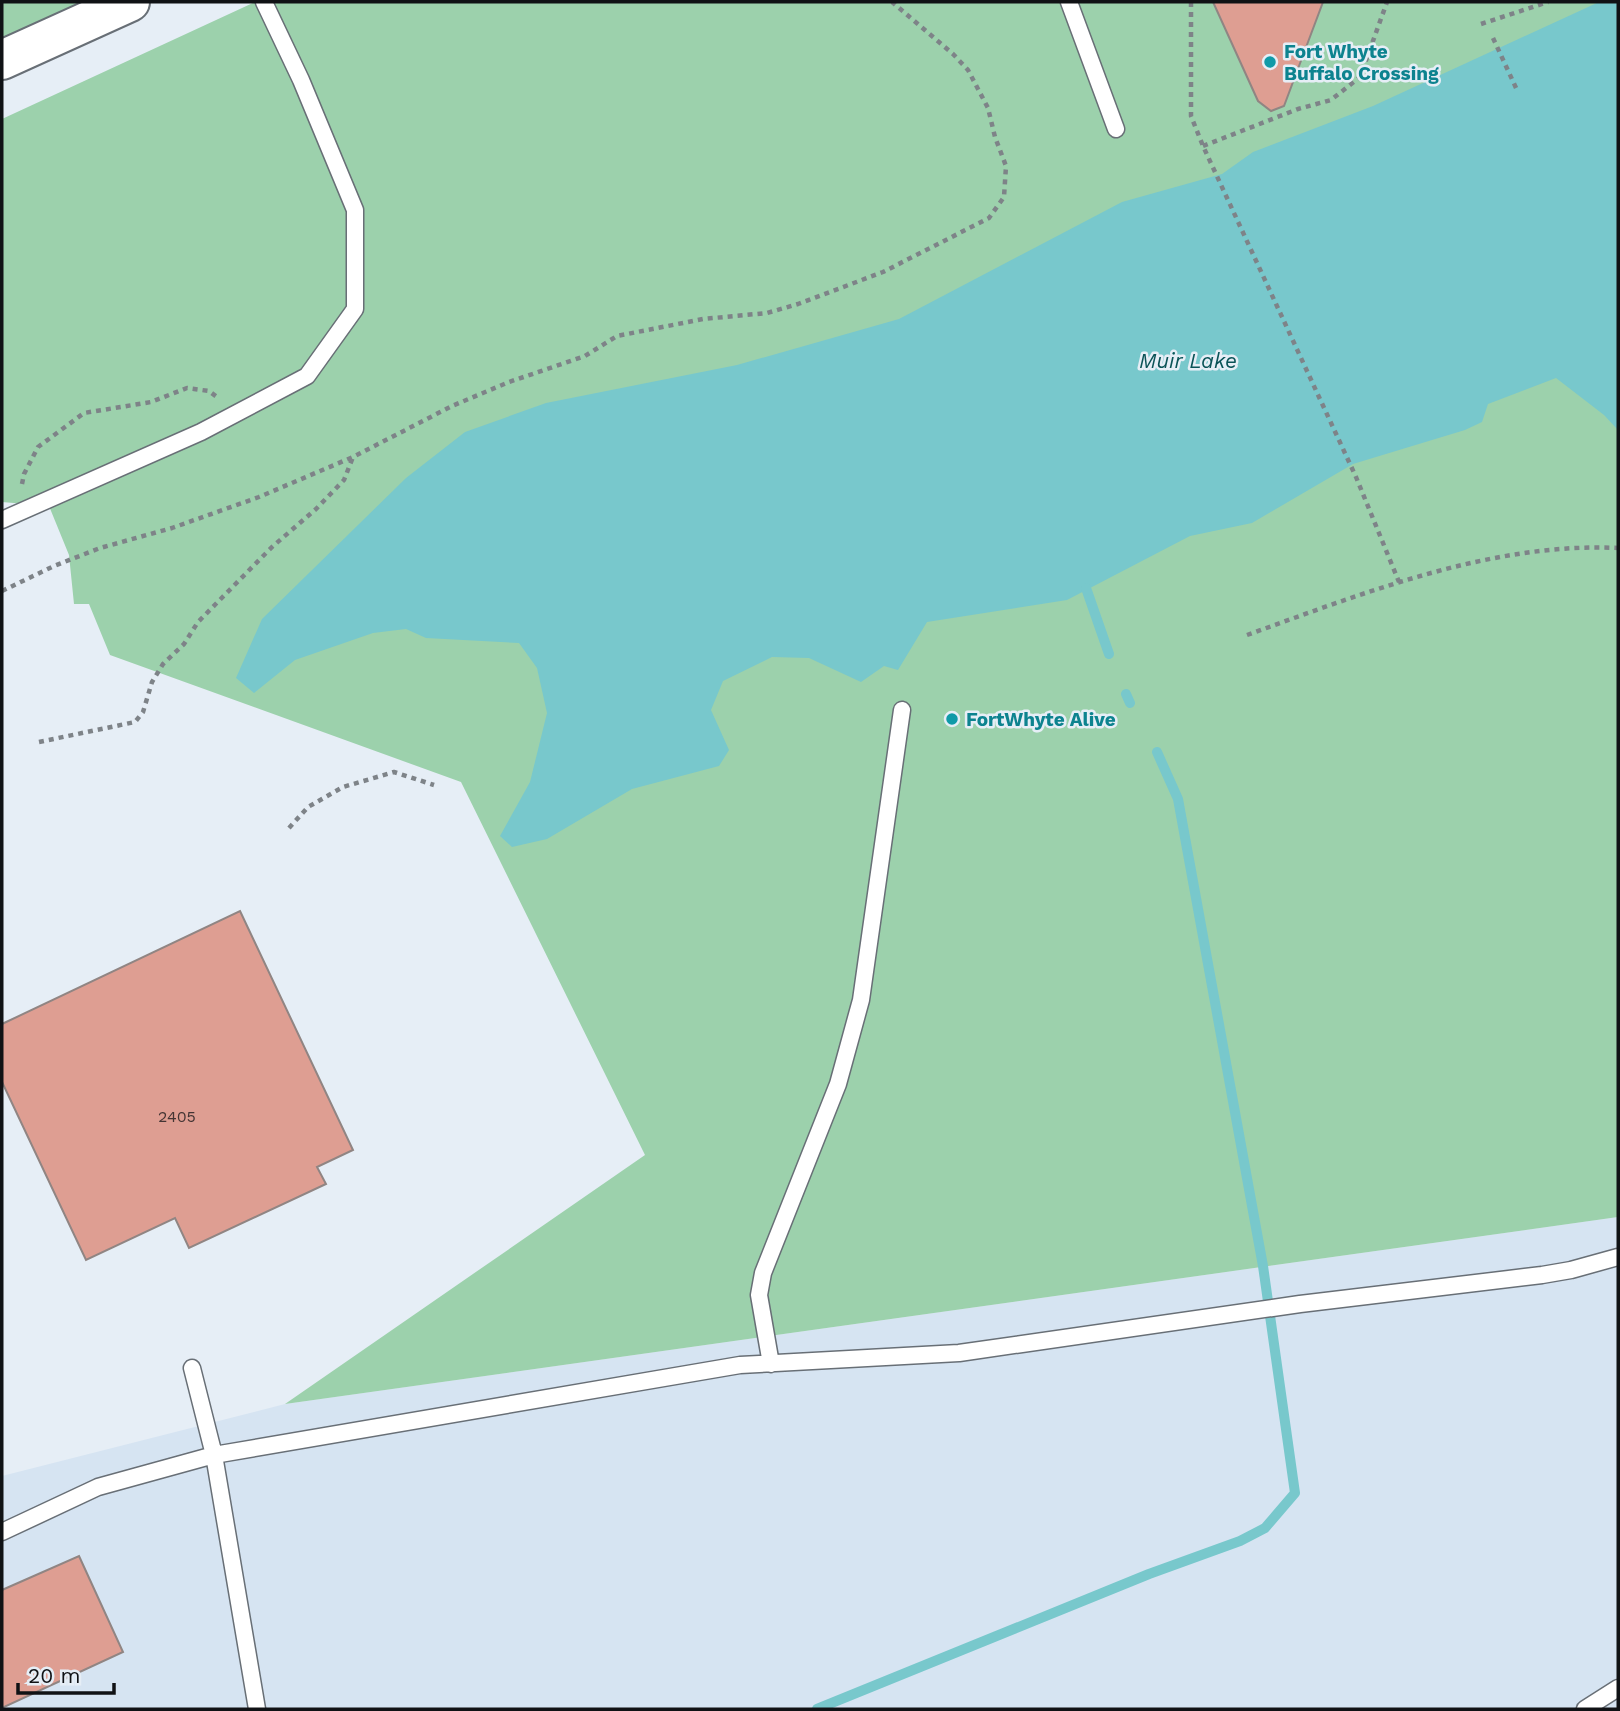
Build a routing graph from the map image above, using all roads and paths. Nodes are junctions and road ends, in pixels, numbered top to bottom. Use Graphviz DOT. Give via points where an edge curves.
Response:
graph roads {
  1 [pos="130,2"];
  2 [pos="264,2"];
  3 [pos="892,2"];
  4 [pos="1069,2"];
  5 [pos="1191,2"];
  6 [pos="1387,2"];
  7 [pos="1548,2"];
  8 [pos="1481,24"];
  9 [pos="1493,38"];
  10 [pos="2,60"];
  11 [pos="1517,90"];
  12 [pos="1116,129"];
  13 [pos="1203,146"];
  14 [pos="241,411"];
  15 [pos="353,457"];
  16 [pos="18,512"];
  17 [pos="2,520"];
  18 [pos="1618,548"];
  19 [pos="1399,582"];
  20 [pos="2,591"];
  21 [pos="1247,635"];
  22 [pos="902,710"];
  23 [pos="39,742"];
  24 [pos="434,785"];
  25 [pos="289,828"];
  26 [pos="1618,1257"];
  27 [pos="771,1364"];
  28 [pos="192,1368"];
  29 [pos="214,1455"];
  30 [pos="2,1532"];
  31 [pos="1618,1688"];
  32 [pos="257,1709"];
  33 [pos="1585,1709"];
  1 -- 10 [label="main road"];
  2 -- 14 [label="lane" via="355,210 355,309 307,376"];
  3 -- 15 [label="path" via="968,69 988,108 1006,166 1004,197 989,218 883,272 798,304 617,335 586,356 452,406"];
  4 -- 12 [label="lane"];
  5 -- 13 [label="path" via="1191,116"];
  6 -- 13 [label="path" via="1360,77 1331,100"];
  7 -- 8 [label="path"];
  9 -- 11 [label="path"];
  13 -- 19 [label="path" via="1356,477"];
  14 -- 16 [label="lane"];
  14 -- 16 [label="path" via="209,391 187,388 151,402 84,412 38,447 24,474"];
  15 -- 20 [label="path" via="259,497 100,548"];
  15 -- 23 [label="path" via="344,480 198,622 163,664 135,722"];
  16 -- 17 [label="lane"];
  18 -- 19 [label="path" via="1578,546 1496,558"];
  19 -- 21 [label="path"];
  22 -- 27 [label="lane" via="861,1000 851,1042 763,1273 759,1295"];
  24 -- 25 [label="path" via="394,772 343,787 308,807"];
  26 -- 27 [label="lane" via="1552,1273 959,1353"];
  27 -- 29 [label="lane"];
  28 -- 29 [label="lane"];
  29 -- 30 [label="lane" via="98,1487"];
  29 -- 32 [label="lane"];
  31 -- 33 [label="lane"];
}
